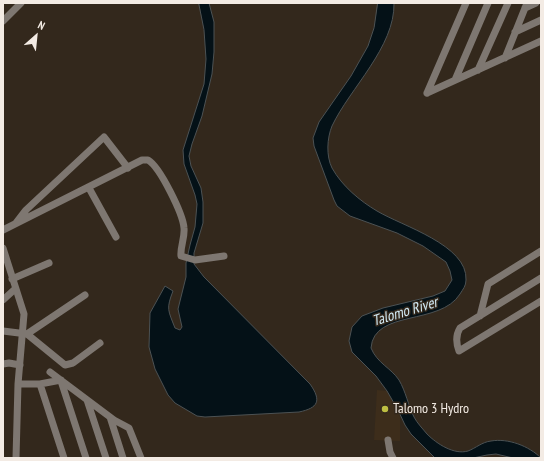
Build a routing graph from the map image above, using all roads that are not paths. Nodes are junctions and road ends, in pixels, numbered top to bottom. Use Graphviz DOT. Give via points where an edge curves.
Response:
graph roads {
  1 [pos="21,3"];
  2 [pos="466,3"];
  3 [pos="488,3"];
  4 [pos="508,3"];
  5 [pos="536,3"];
  6 [pos="526,5"];
  7 [pos="541,20"];
  8 [pos="3,21"];
  9 [pos="516,32"];
  10 [pos="541,41"];
  11 [pos="505,58"];
  12 [pos="478,70"];
  13 [pos="455,80"];
  14 [pos="128,168"];
  15 [pos="89,188"];
  16 [pos="14,225"];
  17 [pos="3,230"];
  18 [pos="116,238"];
  19 [pos="3,248"];
  20 [pos="541,251"];
  21 [pos="224,256"];
  22 [pos="49,263"];
  23 [pos="541,278"];
  24 [pos="12,279"];
  25 [pos="15,289"];
  26 [pos="85,296"];
  27 [pos="3,300"];
  28 [pos="541,301"];
  29 [pos="480,316"];
  30 [pos="3,331"];
  31 [pos="25,334"];
  32 [pos="100,343"];
  33 [pos="3,364"];
  34 [pos="20,365"];
  35 [pos="50,372"];
  36 [pos="61,380"];
  37 [pos="18,384"];
  38 [pos="40,384"];
  39 [pos="87,400"];
  40 [pos="110,417"];
  41 [pos="388,440"];
  42 [pos="16,458"];
  43 [pos="64,458"];
  44 [pos="86,458"];
  45 [pos="106,458"];
  46 [pos="123,458"];
  47 [pos="141,458"];
  48 [pos="393,458"];
  1 -- 8 [label="street"];
  2 -- 13 [label="street" via="427,93"];
  3 -- 13 [label="street"];
  4 -- 12 [label="street"];
  5 -- 6 [label="street"];
  6 -- 9 [label="street"];
  7 -- 9 [label="street"];
  9 -- 11 [label="street"];
  10 -- 11 [label="street"];
  11 -- 12 [label="street"];
  12 -- 13 [label="street"];
  14 -- 15 [label="street"];
  14 -- 16 [label="street" via="104,138 26,210"];
  14 -- 21 [label="street" via="145,159 155,166 179,209 185,230 182,258 195,260"];
  15 -- 16 [label="street"];
  15 -- 18 [label="street"];
  16 -- 17 [label="street"];
  19 -- 24 [label="street"];
  20 -- 29 [label="street" via="488,284"];
  22 -- 24 [label="street"];
  23 -- 29 [label="street"];
  24 -- 25 [label="street"];
  25 -- 27 [label="street"];
  25 -- 31 [label="street" via="24,314"];
  26 -- 31 [label="street"];
  28 -- 29 [label="street" via="459,352 456,342 458,332 464,325"];
  30 -- 31 [label="street"];
  31 -- 32 [label="street" via="65,366"];
  31 -- 34 [label="street"];
  33 -- 34 [label="street"];
  34 -- 37 [label="street"];
  35 -- 36 [label="street"];
  36 -- 38 [label="street"];
  36 -- 39 [label="street"];
  36 -- 44 [label="street"];
  37 -- 38 [label="street"];
  37 -- 42 [label="street"];
  38 -- 43 [label="street"];
  39 -- 40 [label="street"];
  39 -- 45 [label="street"];
  40 -- 46 [label="street"];
  40 -- 47 [label="street" via="131,430"];
  41 -- 48 [label="street"];
}
